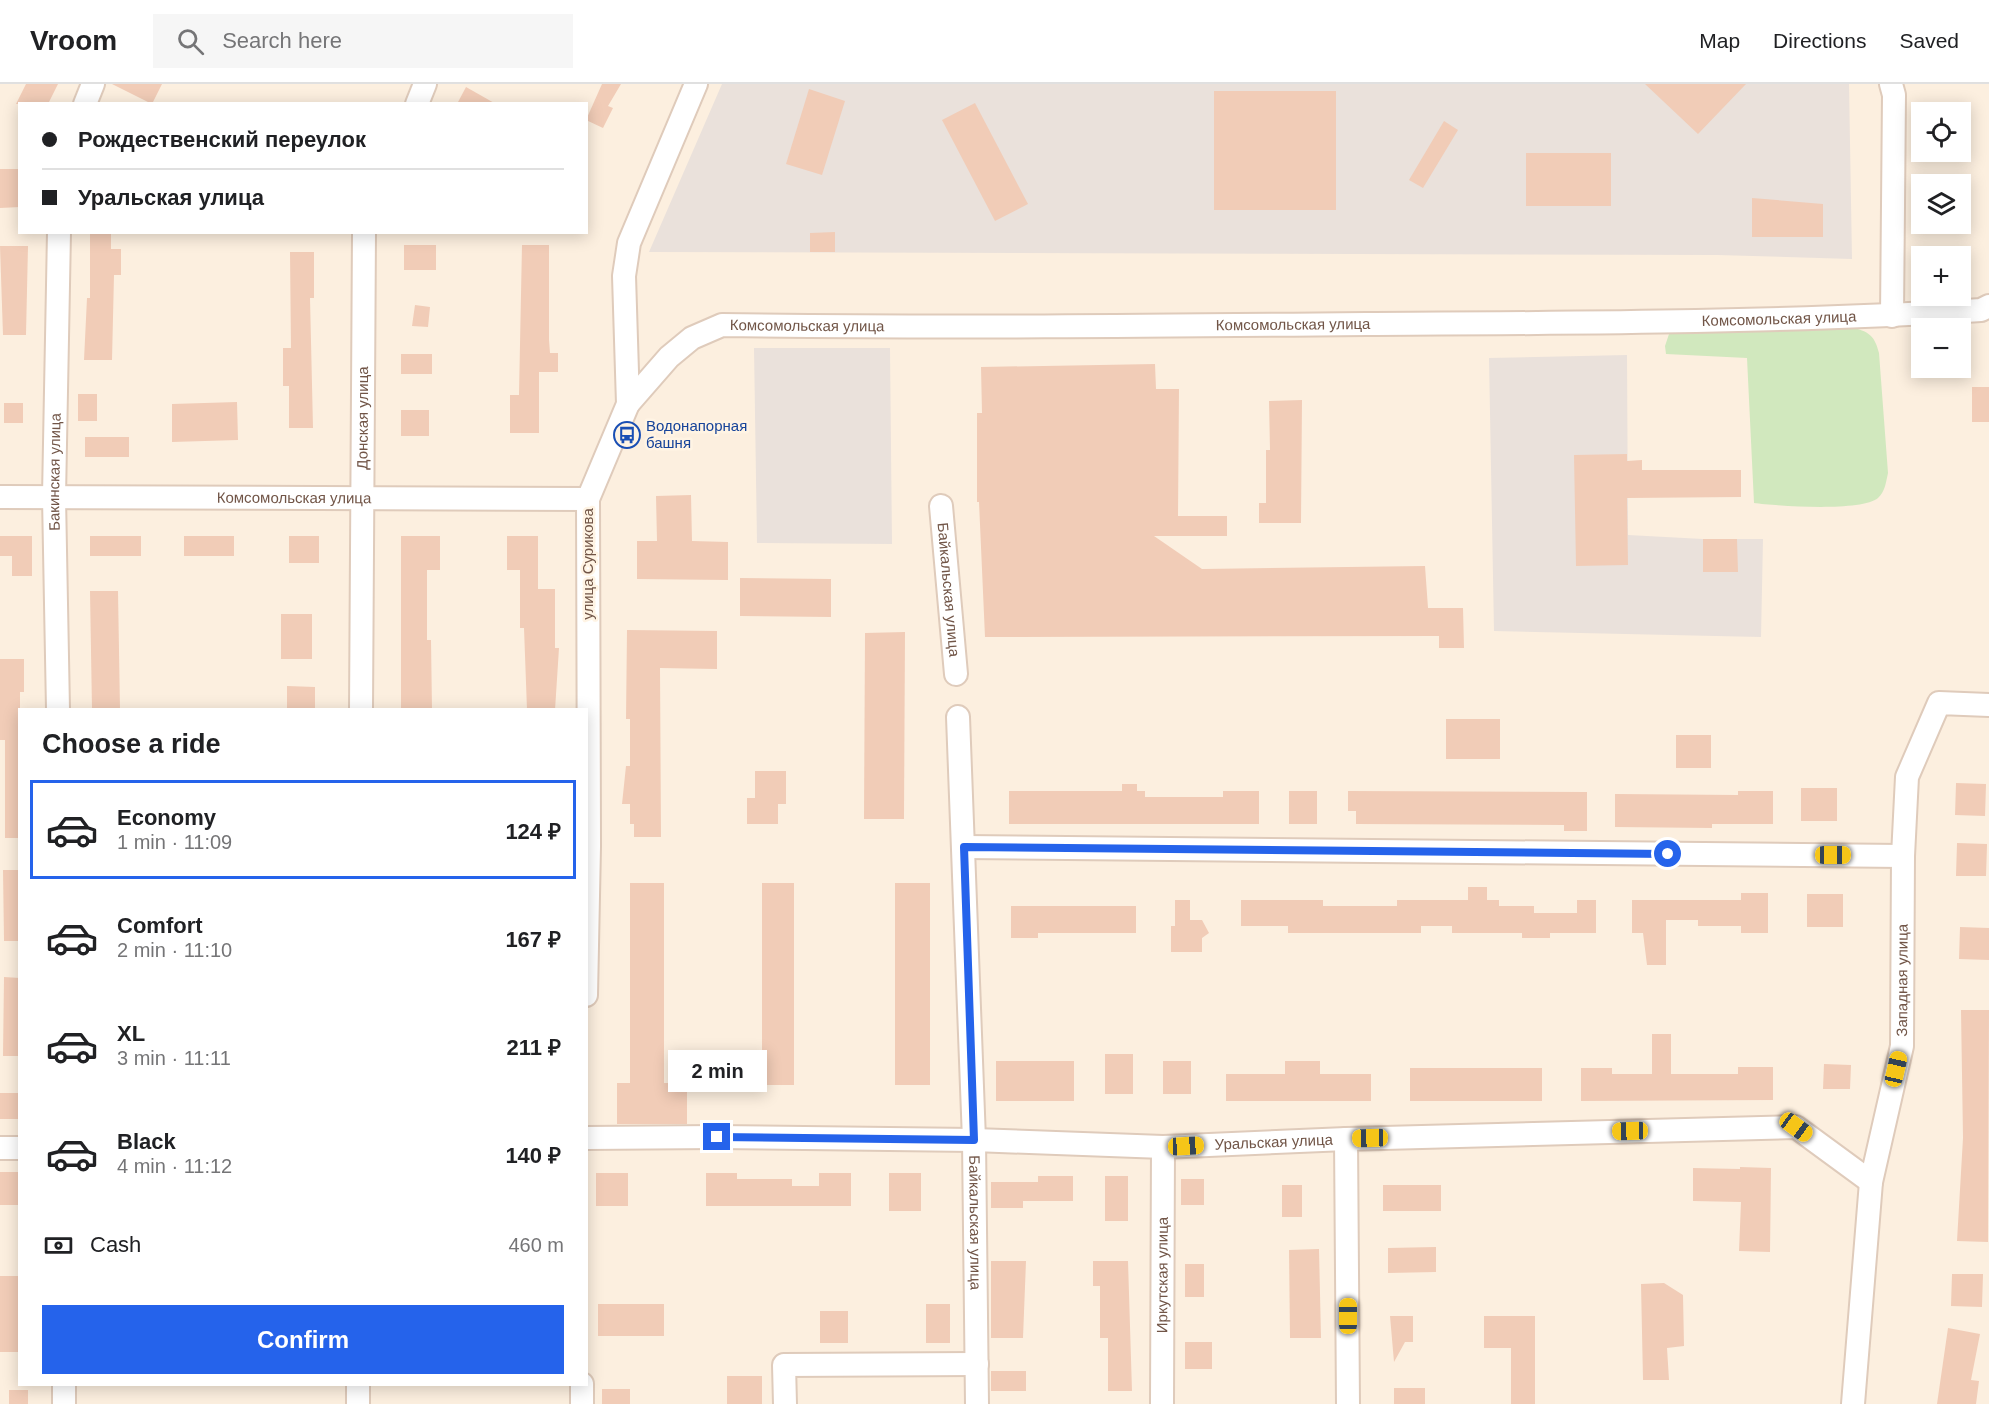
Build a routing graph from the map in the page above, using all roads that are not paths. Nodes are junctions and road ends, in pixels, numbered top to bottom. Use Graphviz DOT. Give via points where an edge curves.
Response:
graph roads {
  1 [pos="93,84"];
  2 [pos="424,84"];
  3 [pos="696,84"];
  4 [pos="1892,89"];
  5 [pos="86,102"];
  6 [pos="418,102"];
  7 [pos="59,234"];
  8 [pos="364,234"];
  9 [pos="1989,306"];
  10 [pos="1892,315"];
  11 [pos="628,404"];
  12 [pos="0,497"];
  13 [pos="54,497"];
  14 [pos="362,498"];
  15 [pos="588,499"];
  16 [pos="941,506"];
  17 [pos="956,674"];
  18 [pos="1989,705"];
  19 [pos="58,708"];
  20 [pos="361,708"];
  21 [pos="958,717"];
  22 [pos="964,847"];
  23 [pos="1903,856"];
  24 [pos="588,895"];
  25 [pos="588,1138"];
  26 [pos="1346,1139"];
  27 [pos="974,1140"];
  28 [pos="1163,1147"];
  29 [pos="0,1148"];
  30 [pos="18,1148"];
  31 [pos="1871,1182"];
  32 [pos="977,1364"];
  33 [pos="64,1386"];
  34 [pos="358,1386"];
  35 [pos="582,1386"];
  36 [pos="64,1404"];
  37 [pos="358,1404"];
  38 [pos="582,1404"];
  39 [pos="785,1404"];
  40 [pos="977,1404"];
  41 [pos="1162,1404"];
  42 [pos="1348,1404"];
  43 [pos="1853,1404"];
  1 -- 5 [label="street"];
  2 -- 6 [label="street"];
  3 -- 11 [label="street, улица Сурикова" via="629,243 624,276"];
  4 -- 10 [label="street"];
  7 -- 13 [label="street, Бакинская улица"];
  8 -- 14 [label="street, Донская улица"];
  9 -- 10 [label="street, Комсомольская улица" via="1981,310"];
  10 -- 11 [label="street, Комсомольская улица" via="1632,323 937,328 722,325 692,338 669,357"];
  11 -- 15 [label="street, улица Сурикова"];
  12 -- 13 [label="street, Комсомольская улица"];
  13 -- 14 [label="street, Комсомольская улица"];
  13 -- 19 [label="street, Бакинская улица"];
  14 -- 15 [label="street, Комсомольская улица"];
  14 -- 20 [label="street, Донская улица"];
  15 -- 24 [label="street, улица Сурикова"];
  16 -- 17 [label="street, Байкальская улица"];
  18 -- 23 [label="street, Западная улица" via="1939,703 1907,777"];
  21 -- 22 [label="street, Байкальская улица"];
  22 -- 23 [label="street"];
  22 -- 27 [label="street, Байкальская улица"];
  23 -- 31 [label="street, Западная улица" via="1902,1046"];
  25 -- 27 [label="street, Уральская улица"];
  26 -- 28 [label="street, Уральская улица"];
  26 -- 31 [label="street, Уральская улица" via="1796,1127"];
  26 -- 42 [label="street"];
  27 -- 28 [label="street, Уральская улица"];
  27 -- 32 [label="street, Байкальская улица"];
  28 -- 41 [label="street, Иркутская улица"];
  29 -- 30 [label="street"];
  31 -- 43 [label="street, Западная улица"];
  32 -- 39 [label="street" via="784,1365"];
  32 -- 40 [label="street, Байкальская улица"];
  33 -- 36 [label="street"];
  34 -- 37 [label="street"];
  35 -- 38 [label="street"];
}
